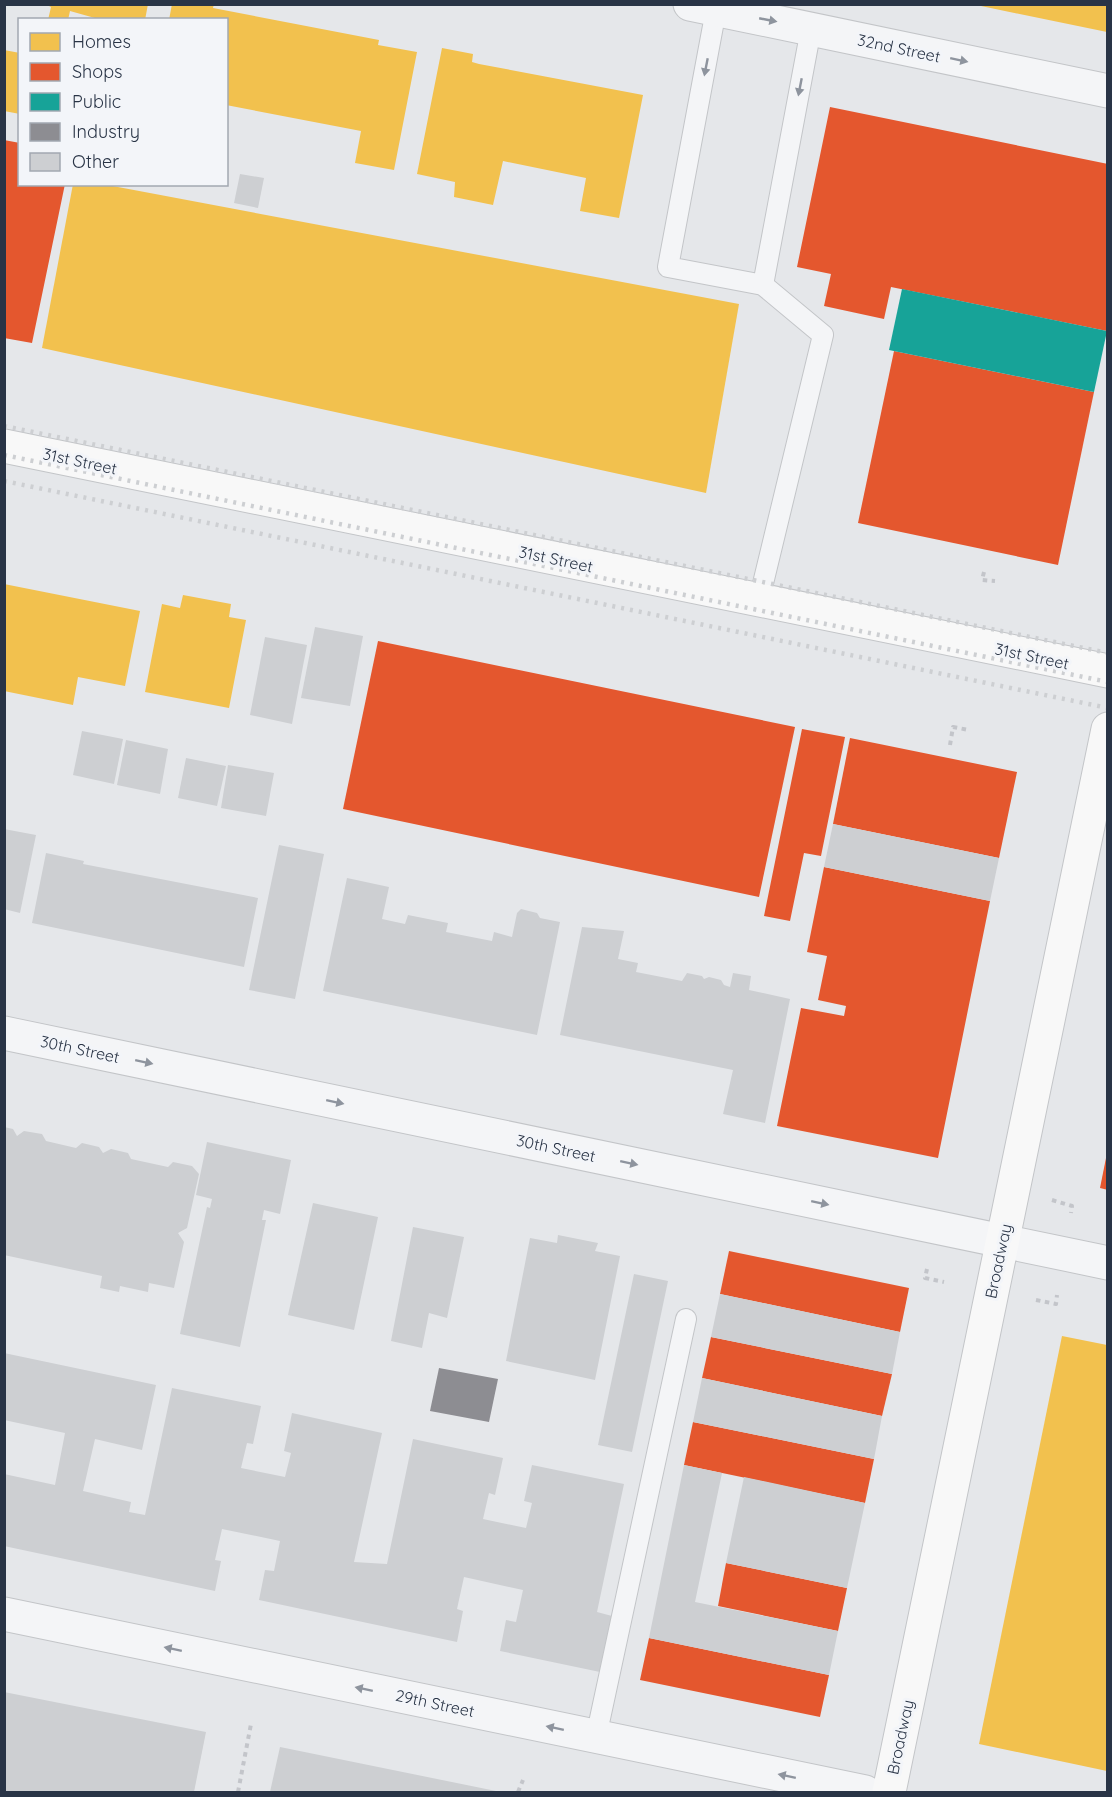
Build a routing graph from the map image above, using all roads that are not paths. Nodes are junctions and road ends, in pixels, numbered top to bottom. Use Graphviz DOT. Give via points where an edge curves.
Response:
graph roads {
  1 [pos="703,7"];
  2 [pos="811,29"];
  3 [pos="1107,92"];
  4 [pos="763,285"];
  5 [pos="4,446"];
  6 [pos="759,600"];
  7 [pos="1107,671"];
  8 [pos="1107,729"];
  9 [pos="4,1033"];
  10 [pos="1002,1241"];
  11 [pos="1107,1263"];
  12 [pos="686,1319"];
  13 [pos="4,1614"];
  14 [pos="596,1737"];
  15 [pos="865,1792"];
  16 [pos="889,1792"];
  1 -- 2 [label="street, 32nd Street, one-way"];
  1 -- 4 [label="lane, one-way" via="668,267"];
  2 -- 3 [label="street, 32nd Street, one-way"];
  2 -- 4 [label="lane, one-way"];
  4 -- 6 [label="lane" via="823,335"];
  5 -- 6 [label="main road, 31st Street"];
  6 -- 7 [label="main road, 31st Street"];
  8 -- 10 [label="main road, Broadway"];
  9 -- 10 [label="street, 30th Street, one-way"];
  10 -- 11 [label="street, 30th Street"];
  10 -- 16 [label="main road, Broadway"];
  12 -- 14 [label="lane"];
  14 -- 13 [label="street, 29th Street, one-way"];
  15 -- 14 [label="street, 29th Street, one-way"];
}
